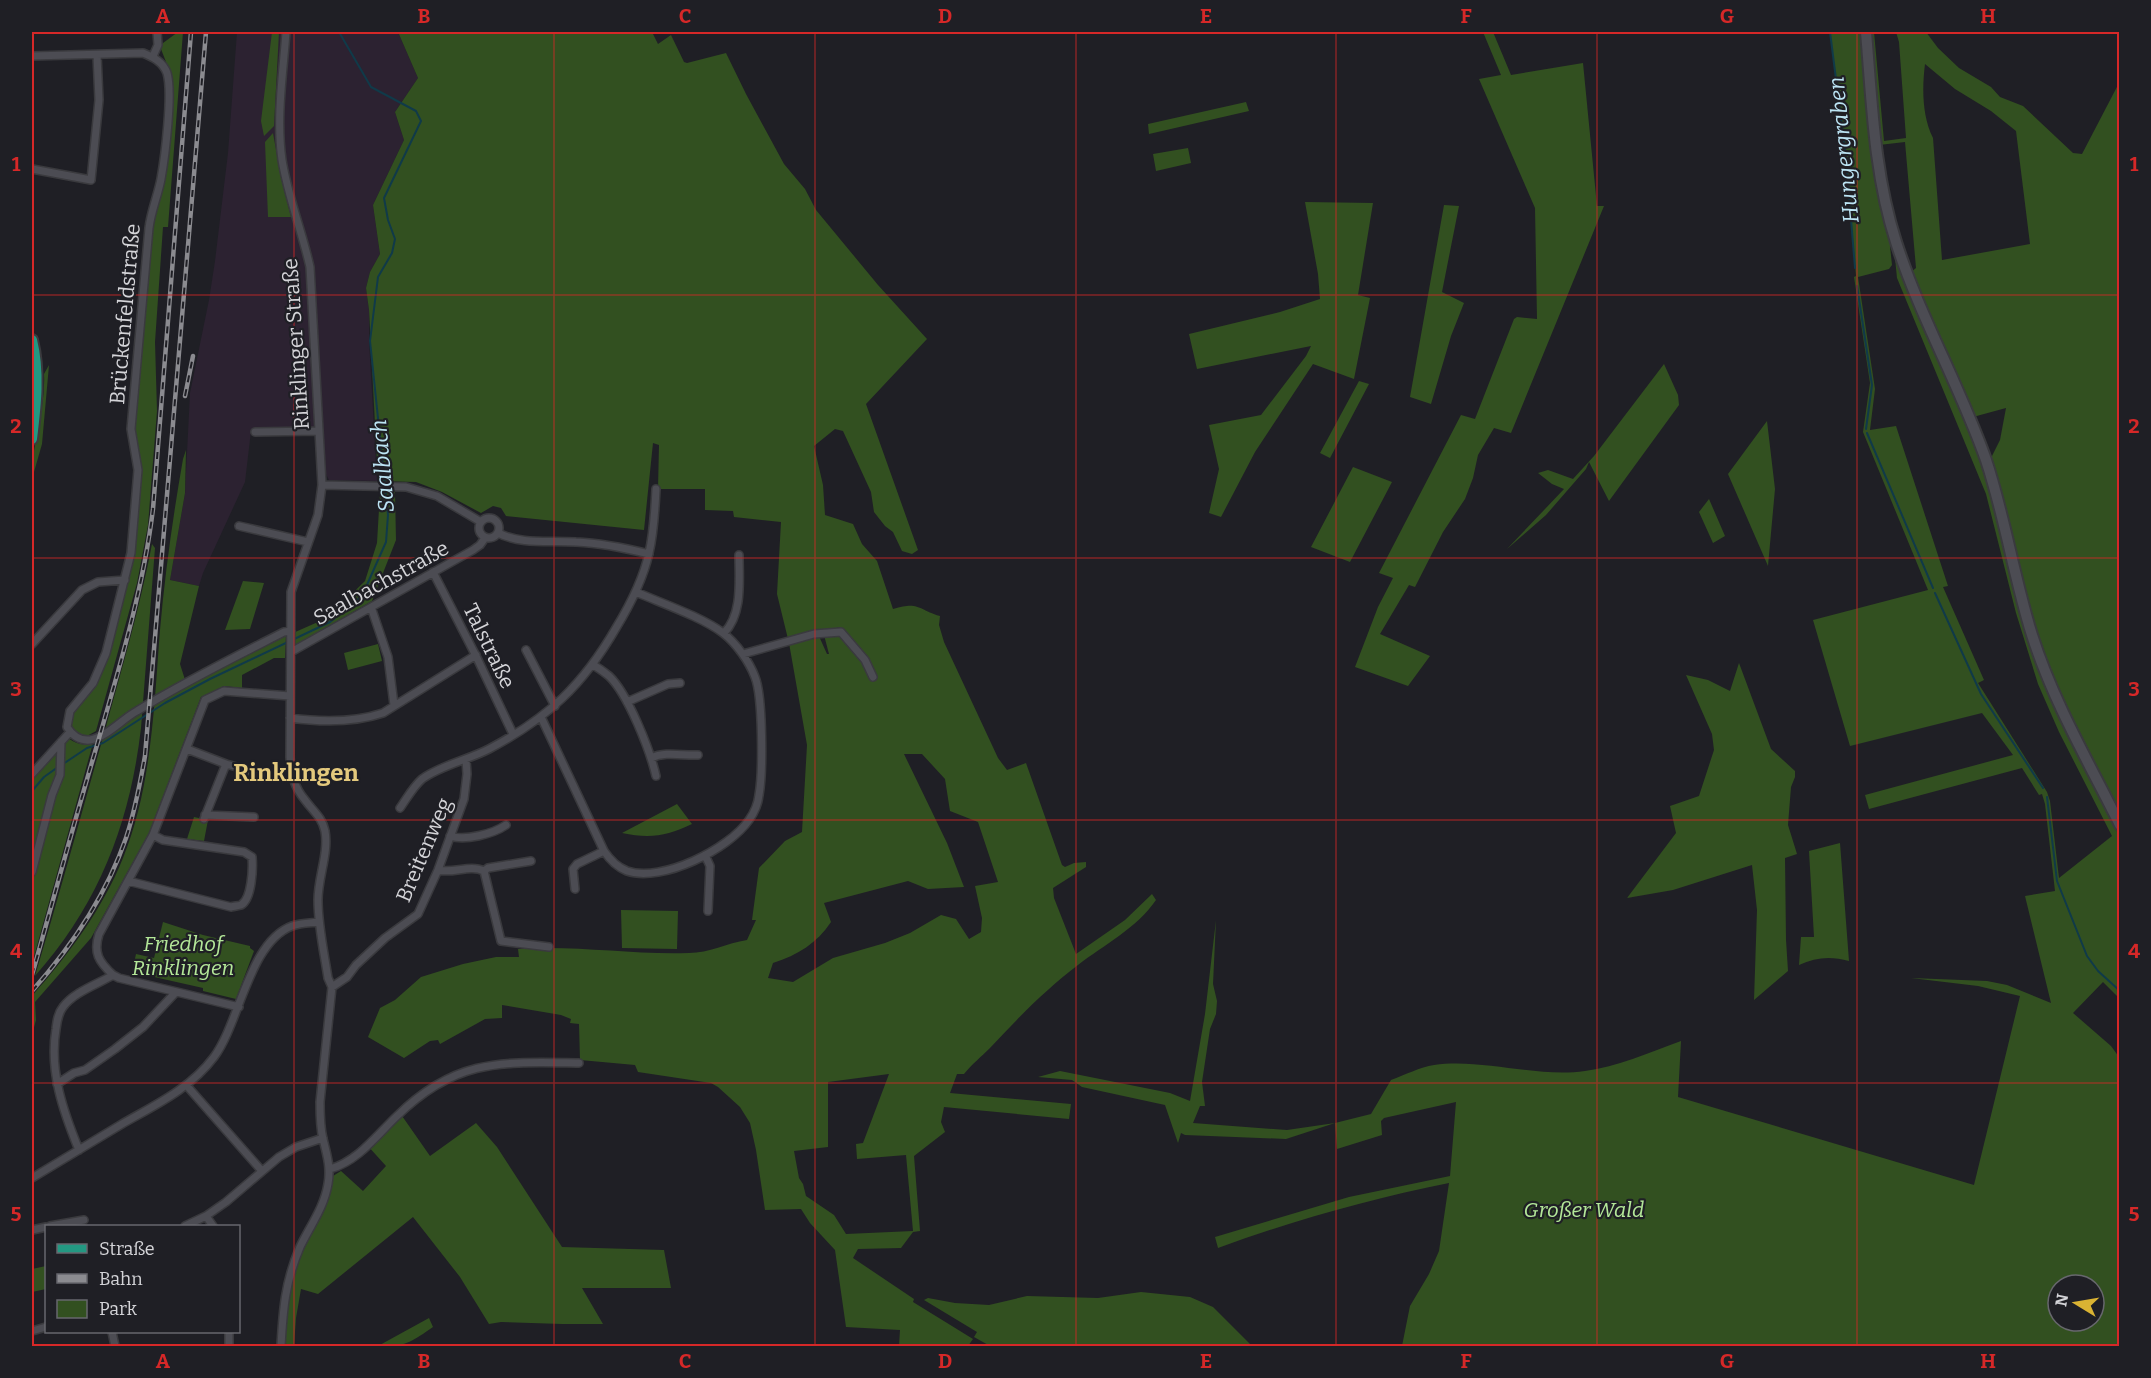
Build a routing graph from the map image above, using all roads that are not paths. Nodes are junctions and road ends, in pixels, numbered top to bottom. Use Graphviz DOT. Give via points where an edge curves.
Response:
graph roads {
  1 [pos="157,32"];
  2 [pos="286,32"];
  3 [pos="1866,32"];
  4 [pos="97,55"];
  5 [pos="32,56"];
  6 [pos="153,56"];
  7 [pos="32,169"];
  8 [pos="33,345"];
  9 [pos="319,431"];
  10 [pos="255,432"];
  11 [pos="32,439"];
  12 [pos="322,485"];
  13 [pos="656,489"];
  14 [pos="480,522"];
  15 [pos="239,526"];
  16 [pos="498,533"];
  17 [pos="485,538"];
  18 [pos="308,543"];
  19 [pos="649,554"];
  20 [pos="739,555"];
  21 [pos="433,572"];
  22 [pos="125,580"];
  23 [pos="636,592"];
  24 [pos="371,608"];
  25 [pos="291,633"];
  26 [pos="724,633"];
  27 [pos="32,644"];
  28 [pos="526,650"];
  29 [pos="291,651"];
  30 [pos="743,654"];
  31 [pos="476,655"];
  32 [pos="594,665"];
  33 [pos="873,677"];
  34 [pos="680,683"];
  35 [pos="290,696"];
  36 [pos="627,702"];
  37 [pos="394,705"];
  38 [pos="555,706"];
  39 [pos="541,717"];
  40 [pos="290,718"];
  41 [pos="70,732"];
  42 [pos="513,735"];
  43 [pos="61,742"];
  44 [pos="187,749"];
  45 [pos="698,755"];
  46 [pos="651,758"];
  47 [pos="466,760"];
  48 [pos="226,764"];
  49 [pos="32,774"];
  50 [pos="266,775"];
  51 [pos="656,776"];
  52 [pos="400,808"];
  53 [pos="254,817"];
  54 [pos="506,825"];
  55 [pos="2120,825"];
  56 [pos="153,836"];
  57 [pos="450,836"];
  58 [pos="604,850"];
  59 [pos="705,855"];
  60 [pos="531,861"];
  61 [pos="438,870"];
  62 [pos="484,871"];
  63 [pos="32,872"];
  64 [pos="128,881"];
  65 [pos="575,889"];
  66 [pos="708,911"];
  67 [pos="319,922"];
  68 [pos="549,947"];
  69 [pos="113,975"];
  70 [pos="333,987"];
  71 [pos="176,992"];
  72 [pos="239,1007"];
  73 [pos="579,1063"];
  74 [pos="55,1069"];
  75 [pos="74,1073"];
  76 [pos="57,1084"];
  77 [pos="187,1086"];
  78 [pos="323,1138"];
  79 [pos="79,1150"];
  80 [pos="330,1169"];
  81 [pos="262,1171"];
  82 [pos="32,1178"];
  83 [pos="206,1216"];
  84 [pos="84,1220"];
  85 [pos="58,1225"];
  86 [pos="189,1225"];
  87 [pos="212,1225"];
  88 [pos="281,1347"];
  1 -- 6 [label="street" via="158,45"];
  2 -- 9 [label="street, Rinklinger Straße" via="280,143 310,267"];
  3 -- 55 [label="street" via="1878,165 1896,242 1986,461 2043,667"];
  4 -- 5 [label="street"];
  4 -- 6 [label="street"];
  4 -- 7 [label="street" via="99,100 91,180"];
  6 -- 22 [label="street, Brückenfeldstraße" via="167,72 169,95 162,176 148,238 131,429 138,470 136,507"];
  8 -- 11 [label="main road" via="36,393"];
  9 -- 10 [label="street"];
  9 -- 12 [label="street, Rinklinger Straße"];
  12 -- 14 [label="street" via="406,487 437,496"];
  12 -- 18 [label="street, Rinklinger Straße" via="318,515"];
  13 -- 19 [label="street"];
  14 -- 16 [label="street" via="495,520"];
  14 -- 17 [label="street" via="478,531"];
  15 -- 18 [label="street"];
  16 -- 17 [label="street, Saalbachstraße" via="494,538"];
  16 -- 19 [label="street" via="518,541 578,542"];
  17 -- 21 [label="street, Saalbachstraße" via="473,550"];
  18 -- 25 [label="street, Rinklinger Straße" via="291,592"];
  19 -- 23 [label="street"];
  20 -- 26 [label="street" via="737,608"];
  21 -- 24 [label="street, Saalbachstraße"];
  21 -- 31 [label="street, Talstraße"];
  22 -- 27 [label="street" via="98,582 82,590"];
  22 -- 41 [label="street, Brückenfeldstraße" via="99,672 70,711"];
  23 -- 26 [label="street"];
  23 -- 32 [label="street"];
  24 -- 29 [label="street, Saalbachstraße"];
  24 -- 37 [label="street" via="388,657"];
  25 -- 29 [label="street, Rinklinger Straße"];
  25 -- 41 [label="street" via="284,632 203,673 100,736 87,740"];
  26 -- 30 [label="street"];
  28 -- 38 [label="street"];
  29 -- 35 [label="street, Rinklinger Straße"];
  30 -- 33 [label="street" via="814,634 842,632 865,660"];
  30 -- 59 [label="street" via="756,679 758,695 759,797 748,822"];
  31 -- 37 [label="street"];
  31 -- 42 [label="street, Talstraße"];
  32 -- 36 [label="street" via="609,676"];
  32 -- 38 [label="street"];
  34 -- 36 [label="street" via="668,684"];
  35 -- 40 [label="street, Rinklinger Straße"];
  35 -- 44 [label="street" via="224,691 205,700"];
  36 -- 46 [label="street"];
  37 -- 40 [label="street" via="374,716 323,723"];
  38 -- 39 [label="street"];
  39 -- 42 [label="street"];
  39 -- 58 [label="street"];
  40 -- 67 [label="street, Rinklinger Straße" via="292,778 321,819 326,836"];
  41 -- 43 [label="street"];
  42 -- 47 [label="street"];
  43 -- 49 [label="street"];
  43 -- 63 [label="street" via="60,774"];
  44 -- 48 [label="street"];
  44 -- 56 [label="street"];
  45 -- 46 [label="street" via="660,754"];
  46 -- 51 [label="street"];
  47 -- 52 [label="street" via="423,778"];
  47 -- 57 [label="street, Breitenweg" via="464,799"];
  48 -- 50 [label="street"];
  48 -- 53 [label="street" via="205,817"];
  54 -- 57 [label="street" via="488,833 457,839"];
  56 -- 64 [label="street"];
  56 -- 64 [label="street" via="244,852 252,857 246,900 231,907"];
  57 -- 61 [label="street, Breitenweg"];
  58 -- 59 [label="street" via="618,866 638,873 663,872"];
  58 -- 65 [label="street" via="573,869"];
  59 -- 66 [label="street" via="710,866"];
  60 -- 62 [label="street"];
  61 -- 62 [label="street"];
  61 -- 70 [label="street, Breitenweg" via="418,914"];
  62 -- 68 [label="street" via="501,941"];
  64 -- 69 [label="street" via="96,941 97,958"];
  67 -- 70 [label="street, Rinklinger Straße"];
  67 -- 72 [label="street" via="292,926 276,936 261,955"];
  69 -- 71 [label="street"];
  69 -- 74 [label="street" via="69,1001 60,1011"];
  70 -- 78 [label="street" via="320,1102"];
  71 -- 72 [label="street"];
  71 -- 75 [label="street" via="115,1050"];
  72 -- 77 [label="street" via="215,1056"];
  73 -- 80 [label="street" via="501,1064 455,1074 429,1088 352,1160"];
  74 -- 75 [label="street"];
  74 -- 76 [label="street"];
  75 -- 76 [label="street"];
  76 -- 79 [label="street"];
  77 -- 79 [label="street"];
  77 -- 81 [label="street"];
  78 -- 80 [label="street"];
  78 -- 81 [label="street" via="296,1147"];
  79 -- 82 [label="street"];
  80 -- 88 [label="street" via="324,1201 292,1267 283,1304"];
  81 -- 83 [label="street"];
  83 -- 86 [label="street"];
  83 -- 87 [label="street"];
  84 -- 85 [label="street"];
}
